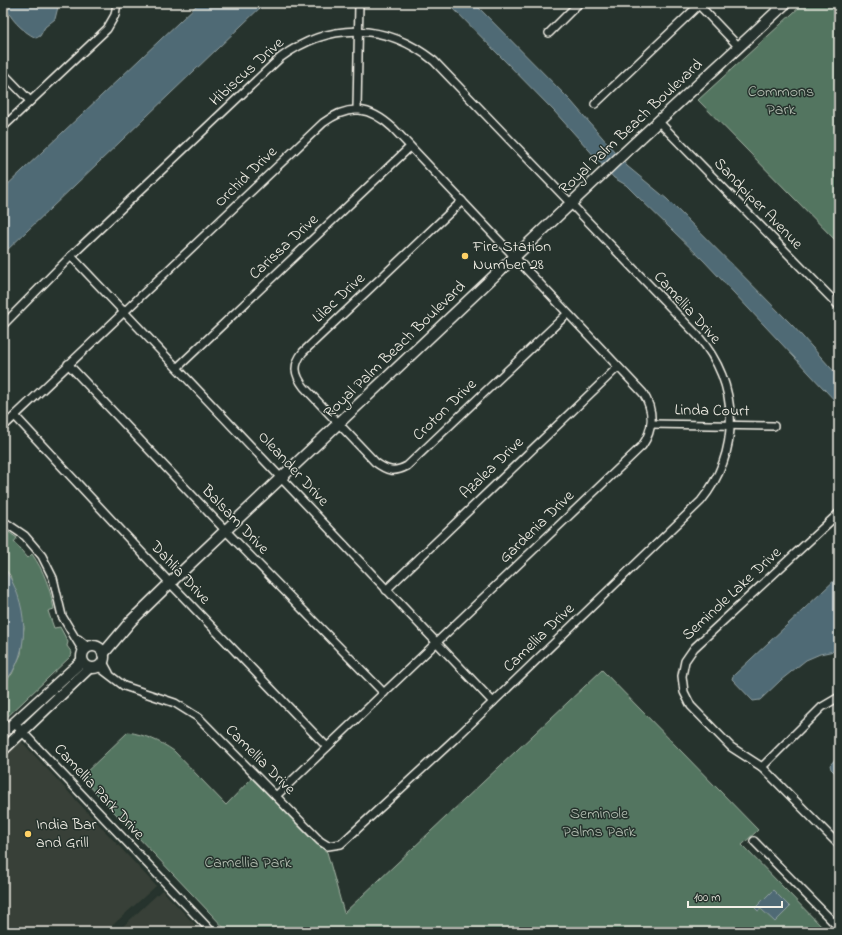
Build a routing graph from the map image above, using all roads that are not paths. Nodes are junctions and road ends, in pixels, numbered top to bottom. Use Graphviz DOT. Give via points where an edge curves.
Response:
graph roads {
  1 [pos="116,3"];
  2 [pos="359,3"];
  3 [pos="579,3"];
  4 [pos="786,3"];
  5 [pos="698,4"];
  6 [pos="358,31"];
  7 [pos="549,33"];
  8 [pos="739,47"];
  9 [pos="3,73"];
  10 [pos="30,102"];
  11 [pos="595,104"];
  12 [pos="357,109"];
  13 [pos="658,122"];
  14 [pos="3,127"];
  15 [pos="410,147"];
  16 [pos="462,201"];
  17 [pos="570,204"];
  18 [pos="72,256"];
  19 [pos="514,258"];
  20 [pos="839,306"];
  21 [pos="125,312"];
  22 [pos="567,314"];
  23 [pos="3,325"];
  24 [pos="68,364"];
  25 [pos="178,367"];
  26 [pos="618,367"];
  27 [pos="15,416"];
  28 [pos="339,424"];
  29 [pos="651,424"];
  30 [pos="731,425"];
  31 [pos="774,426"];
  32 [pos="3,427"];
  33 [pos="282,478"];
  34 [pos="839,513"];
  35 [pos="3,522"];
  36 [pos="226,531"];
  37 [pos="170,584"];
  38 [pos="386,590"];
  39 [pos="436,643"];
  40 [pos="93,657"];
  41 [pos="384,693"];
  42 [pos="839,697"];
  43 [pos="493,702"];
  44 [pos="14,723"];
  45 [pos="22,731"];
  46 [pos="3,733"];
  47 [pos="327,747"];
  48 [pos="3,750"];
  49 [pos="762,766"];
  50 [pos="276,796"];
  51 [pos="754,841"];
  52 [pos="839,845"];
  53 [pos="839,928"];
  54 [pos="212,932"];
  1 -- 10 [label="street" via="115,15 107,28"];
  2 -- 6 [label="street"];
  3 -- 7 [label="street"];
  4 -- 8 [label="street, Royal Palm Beach Boulevard"];
  5 -- 8 [label="street"];
  5 -- 11 [label="street"];
  6 -- 12 [label="street"];
  6 -- 17 [label="street, Hibiscus Drive" via="401,40 434,61"];
  6 -- 18 [label="street, Hibiscus Drive" via="319,36 280,58"];
  8 -- 13 [label="street, Royal Palm Beach Boulevard"];
  9 -- 10 [label="street"];
  10 -- 14 [label="street"];
  12 -- 15 [label="street, Orchid Drive" via="373,112 382,118"];
  12 -- 21 [label="street, Orchid Drive" via="337,114 323,123"];
  13 -- 17 [label="street, Royal Palm Beach Boulevard"];
  13 -- 20 [label="street, Sandpiper Avenue"];
  15 -- 16 [label="street, Orchid Drive"];
  15 -- 25 [label="street, Carissa Drive"];
  16 -- 19 [label="street, Orchid Drive"];
  16 -- 28 [label="street, Lilac Drive" via="303,352 297,361 297,379"];
  17 -- 19 [label="street, Royal Palm Beach Boulevard"];
  17 -- 30 [label="street, Camellia Drive" via="704,344 719,367 726,385"];
  18 -- 21 [label="street, Oleander Drive"];
  18 -- 23 [label="street, Hibiscus Drive"];
  19 -- 22 [label="street, Gardenia Drive"];
  19 -- 28 [label="street, Royal Palm Beach Boulevard"];
  21 -- 24 [label="street, Orchid Drive"];
  21 -- 25 [label="street, Oleander Drive"];
  22 -- 26 [label="street, Gardenia Drive"];
  22 -- 28 [label="street, Croton Drive" via="407,466 399,470 384,469 374,462"];
  24 -- 27 [label="street, Orchid Drive"];
  24 -- 36 [label="street, Balsam Drive"];
  25 -- 33 [label="street, Oleander Drive"];
  26 -- 29 [label="street, Gardenia Drive" via="646,397"];
  26 -- 38 [label="street, Azalea Drive"];
  27 -- 32 [label="street, Orchid Drive"];
  27 -- 37 [label="street, Dahlia Drive"];
  28 -- 33 [label="street, Royal Palm Beach Boulevard"];
  29 -- 30 [label="street, Linda Court"];
  29 -- 39 [label="street, Gardenia Drive" via="642,446"];
  30 -- 31 [label="street, Linda Court"];
  30 -- 43 [label="street, Camellia Drive" via="722,467 701,501"];
  33 -- 36 [label="street, Royal Palm Beach Boulevard"];
  33 -- 38 [label="street, Oleander Drive"];
  34 -- 49 [label="street, Seminole Lake Drive" via="694,648 683,668 682,684 691,706 731,747"];
  35 -- 40 [label="street" via="24,536 42,556 53,578 62,616 74,637"];
  36 -- 37 [label="street, Royal Palm Beach Boulevard"];
  36 -- 41 [label="street, Balsam Drive"];
  37 -- 40 [label="street, Royal Palm Beach Boulevard"];
  37 -- 47 [label="street, Dahlia Drive"];
  38 -- 39 [label="street, Oleander Drive"];
  39 -- 41 [label="street, Gardenia Drive"];
  39 -- 43 [label="street, Oleander Drive"];
  40 -- 44 [label="street, Royal Palm Beach Boulevard"];
  40 -- 45 [label="street, Royal Palm Beach Boulevard"];
  40 -- 50 [label="street, Camellia Drive" via="114,679 132,690 162,698 199,718"];
  41 -- 47 [label="street, Gardenia Drive"];
  42 -- 49 [label="street" via="822,707"];
  43 -- 50 [label="street, Camellia Drive" via="342,844 328,846 320,842"];
  44 -- 45 [label="street, Camellia Park Drive"];
  44 -- 46 [label="street, Royal Palm Beach Boulevard"];
  45 -- 48 [label="street, Royal Palm Beach Boulevard"];
  45 -- 54 [label="street, Camellia Park Drive"];
  47 -- 50 [label="street, Gardenia Drive"];
  49 -- 52 [label="street, Seminole Lake Drive"];
  51 -- 53 [label="street"];
}
